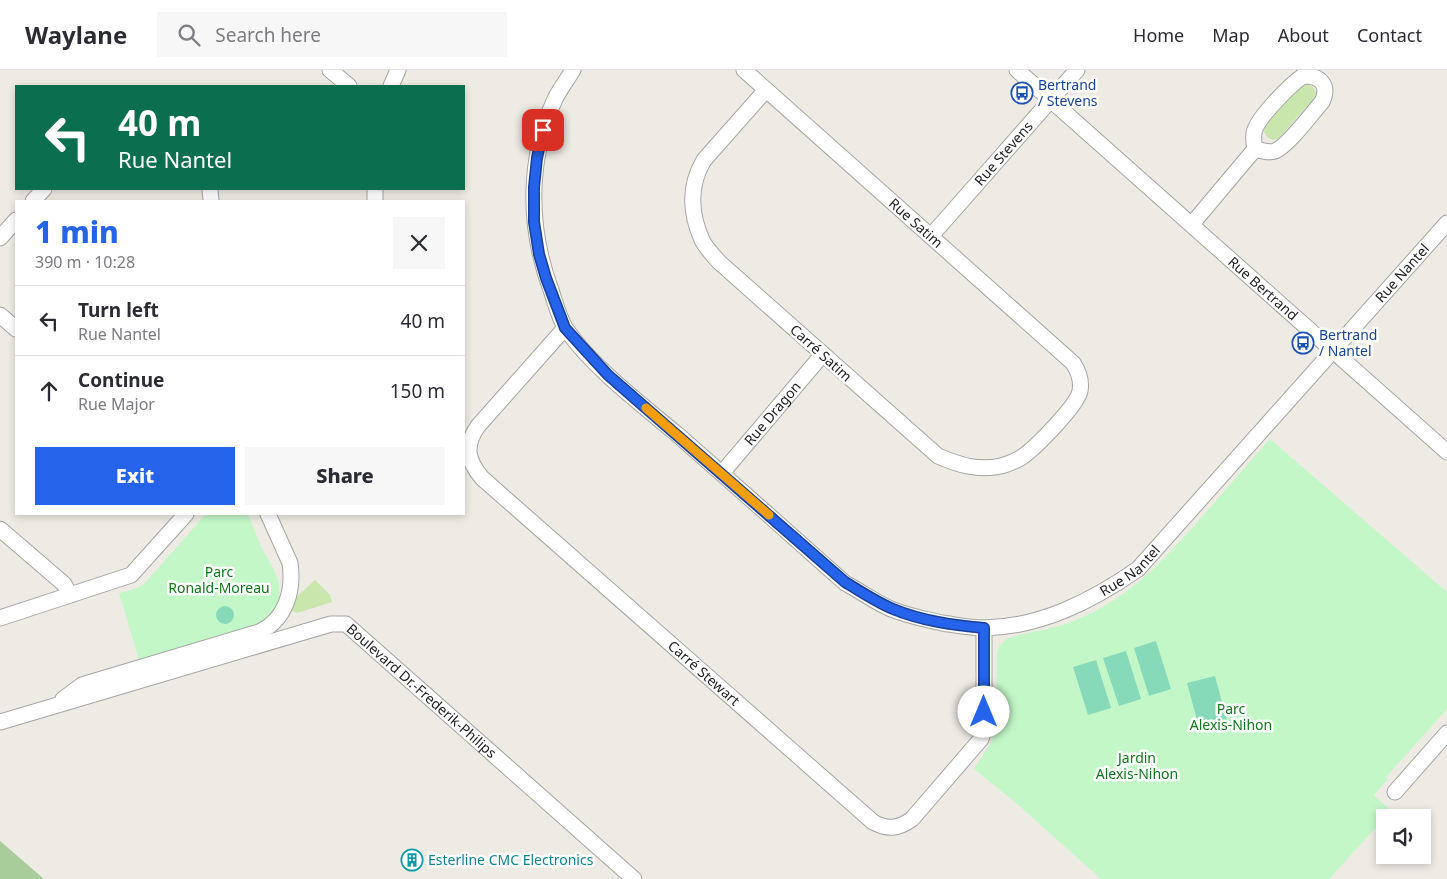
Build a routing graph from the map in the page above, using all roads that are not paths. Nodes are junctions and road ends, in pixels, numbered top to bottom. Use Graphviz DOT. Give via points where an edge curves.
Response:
graph roads {
  1 [pos="330,70"];
  2 [pos="398,70"];
  3 [pos="573,70"];
  4 [pos="744,70"];
  5 [pos="1017,70"];
  6 [pos="1077,70"];
  7 [pos="348,85"];
  8 [pos="391,85"];
  9 [pos="766,90"];
  10 [pos="1051,100"];
  11 [pos="1256,149"];
  12 [pos="43,190"];
  13 [pos="34,200"];
  14 [pos="15,221"];
  15 [pos="1447,223"];
  16 [pos="1192,224"];
  17 [pos="931,236"];
  18 [pos="0,238"];
  19 [pos="0,315"];
  20 [pos="15,328"];
  21 [pos="565,328"];
  22 [pos="1332,350"];
  23 [pos="823,354"];
  24 [pos="1081,382"];
  25 [pos="1447,452"];
  26 [pos="722,473"];
  27 [pos="185,515"];
  28 [pos="268,515"];
  29 [pos="0,529"];
  30 [pos="70,596"];
  31 [pos="0,618"];
  32 [pos="984,628"];
  33 [pos="54,706"];
  34 [pos="0,722"];
  35 [pos="1447,733"];
  36 [pos="1395,792"];
  37 [pos="634,879"];
  1 -- 7 [label="street"];
  2 -- 8 [label="street"];
  3 -- 21 [label="street" via="543,130 534,187 534,222 539,254"];
  4 -- 9 [label="street, Rue Satim"];
  5 -- 10 [label="street, Rue Bertrand"];
  6 -- 10 [label="street, Rue Stevens"];
  9 -- 17 [label="street, Rue Satim"];
  9 -- 23 [label="street, Carré Satim" via="698,170 692,200 694,218 703,241 719,262"];
  10 -- 16 [label="street, Rue Bertrand"];
  10 -- 17 [label="street, Rue Stevens"];
  11 -- 11 [label="street" via="1276,151 1285,145 1322,102 1325,88 1320,80 1303,76 1293,83 1258,123 1254,133"];
  11 -- 16 [label="street"];
  12 -- 13 [label="street"];
  14 -- 18 [label="street"];
  15 -- 22 [label="street, Rue Nantel"];
  16 -- 22 [label="street, Rue Bertrand"];
  17 -- 24 [label="street, Rue Satim" via="1073,363"];
  19 -- 20 [label="street"];
  21 -- 26 [label="street, Rue Nantel" via="608,375"];
  21 -- 32 [label="street, Carré Stewart" via="478,426 470,438 473,466 482,478 873,822 894,828 912,819 981,739 984,730"];
  22 -- 25 [label="street, Rue Bertrand"];
  22 -- 32 [label="street, Rue Nantel" via="1138,569 1103,592 1060,613"];
  23 -- 24 [label="street, Carré Satim" via="938,456 960,465 982,468 1002,466 1021,458 1036,445 1074,404"];
  23 -- 26 [label="street, Rue Dragon"];
  26 -- 32 [label="street, Rue Nantel" via="845,582 890,608 913,617"];
  27 -- 30 [label="street" via="131,574"];
  28 -- 33 [label="street, Boulevard Dr.-Frederik-Philips" via="290,562 291,576 289,596 276,621 264,629 235,639 82,685"];
  29 -- 30 [label="street" via="64,584"];
  30 -- 31 [label="street"];
  33 -- 34 [label="street, Boulevard Dr.-Frederik-Philips"];
  33 -- 37 [label="street, Boulevard Dr.-Frederik-Philips" via="331,624 346,624"];
  35 -- 36 [label="street"];
}
